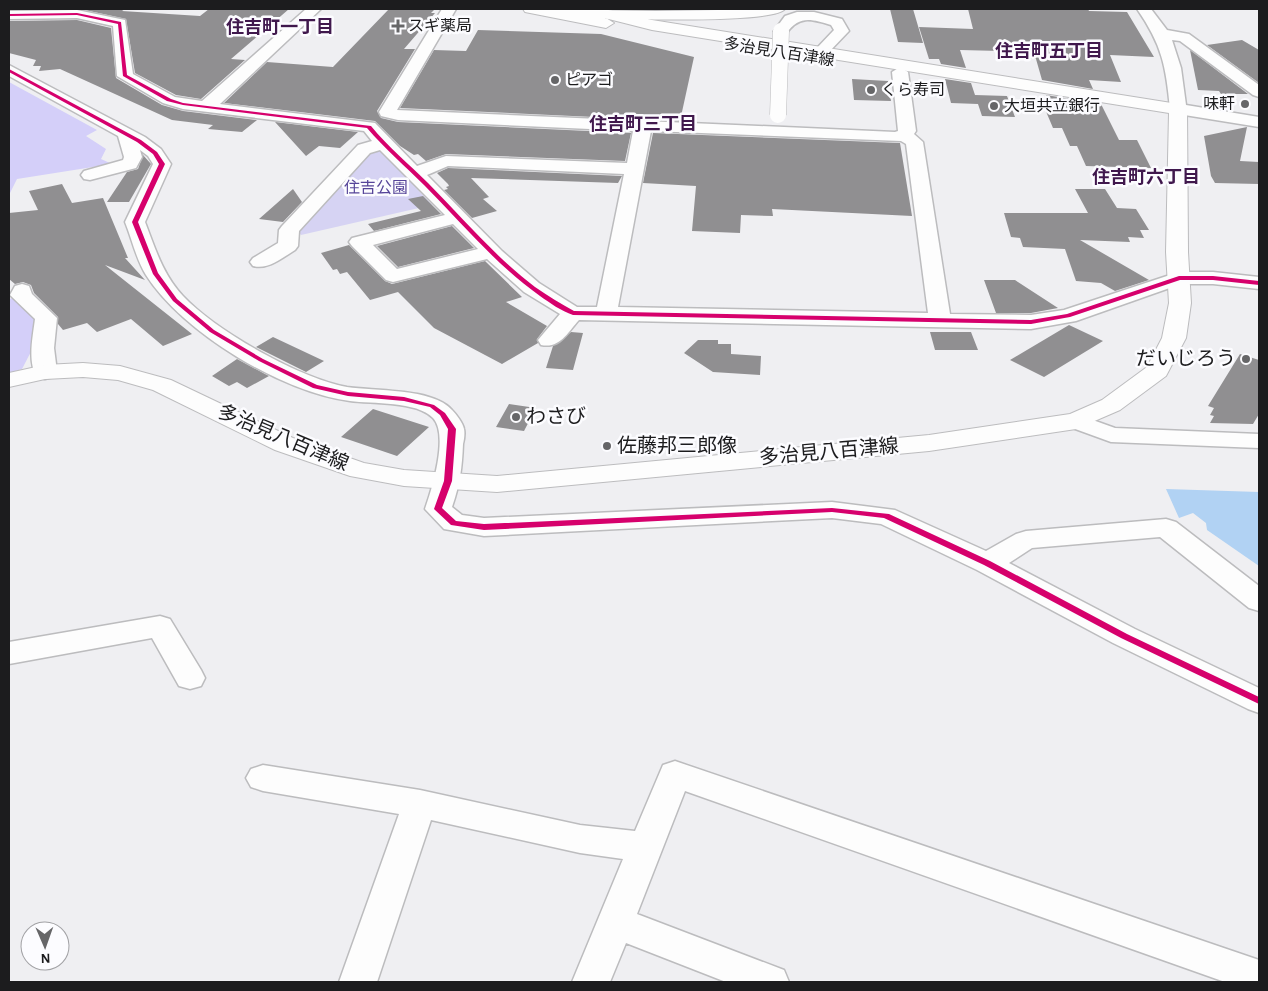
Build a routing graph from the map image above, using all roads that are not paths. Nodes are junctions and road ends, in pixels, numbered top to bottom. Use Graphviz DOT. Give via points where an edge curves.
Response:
graph roads {
  1 [pos="314,9"];
  2 [pos="449,9"];
  3 [pos="530,9"];
  4 [pos="535,9"];
  5 [pos="586,9"];
  6 [pos="778,9"];
  7 [pos="1144,9"];
  8 [pos="82,11"];
  9 [pos="607,14"];
  10 [pos="9,15"];
  11 [pos="1162,34"];
  12 [pos="821,52"];
  13 [pos="9,70"];
  14 [pos="900,72"];
  15 [pos="1259,92"];
  16 [pos="206,107"];
  17 [pos="387,112"];
  18 [pos="1178,113"];
  19 [pos="1259,122"];
  20 [pos="778,123"];
  21 [pos="644,126"];
  22 [pos="369,127"];
  23 [pos="1259,130"];
  24 [pos="126,135"];
  25 [pos="904,135"];
  26 [pos="382,144"];
  27 [pos="635,169"];
  28 [pos="415,173"];
  29 [pos="90,175"];
  30 [pos="458,217"];
  31 [pos="492,252"];
  32 [pos="260,262"];
  33 [pos="1178,278"];
  34 [pos="1259,283"];
  35 [pos="22,290"];
  36 [pos="573,313"];
  37 [pos="606,316"];
  38 [pos="940,320"];
  39 [pos="549,340"];
  40 [pos="45,372"];
  41 [pos="9,380"];
  42 [pos="1076,421"];
  43 [pos="1259,441"];
  44 [pos="448,481"];
  45 [pos="987,563"];
  46 [pos="1259,601"];
  47 [pos="9,653"];
  48 [pos="190,678"];
  49 [pos="1259,701"];
  50 [pos="263,778"];
  51 [pos="420,804"];
  52 [pos="645,847"];
  53 [pos="616,922"];
  54 [pos="1259,977"];
  55 [pos="358,982"];
  56 [pos="591,982"];
  57 [pos="770,982"];
  1 -- 16 [label="street"];
  2 -- 17 [label="street"];
  3 -- 14 [label="main road, 多治見八百津線"];
  4 -- 9 [label="main road"];
  5 -- 9 [label="main road"];
  6 -- 9 [label="main road"];
  7 -- 11 [label="street"];
  8 -- 10 [label="street"];
  8 -- 16 [label="street" via="120,23 126,76 169,100"];
  9 -- 12 [label="main road, 多治見八百津線" via="652,25"];
  11 -- 15 [label="street" via="1184,37"];
  11 -- 18 [label="street" via="1175,70"];
  12 -- 18 [label="main road, 多治見八百津線"];
  12 -- 20 [label="street, bridge" via="842,31 837,22 819,17 800,17 783,24"];
  13 -- 24 [label="street"];
  14 -- 18 [label="main road, 多治見八百津線"];
  14 -- 25 [label="street"];
  16 -- 22 [label="street"];
  17 -- 21 [label="street"];
  17 -- 22 [label="street"];
  18 -- 19 [label="street"];
  18 -- 23 [label="street"];
  18 -- 33 [label="main road, 多治見八百津線"];
  20 -- 21 [label="street"];
  20 -- 25 [label="street" via="895,137"];
  21 -- 27 [label="street"];
  22 -- 26 [label="street"];
  24 -- 29 [label="street" via="132,157 130,164"];
  24 -- 44 [label="street" via="155,153 162,164 135,222 155,273 175,300 212,332 315,387 432,406 443,414 452,428"];
  25 -- 38 [label="street" via="914,142"];
  26 -- 28 [label="street"];
  26 -- 32 [label="street" via="364,149 289,230 288,246"];
  27 -- 28 [label="street" via="446,161"];
  27 -- 37 [label="street"];
  28 -- 30 [label="street"];
  30 -- 31 [label="street"];
  30 -- 31 [label="street" via="359,242 393,276"];
  31 -- 36 [label="street" via="547,300"];
  33 -- 34 [label="street"];
  33 -- 38 [label="street" via="1068,316 1031,322"];
  33 -- 42 [label="main road, 多治見八百津線" via="1180,304 1174,338 1157,370 1111,405"];
  35 -- 40 [label="street" via="21,295 46,318"];
  36 -- 37 [label="street"];
  36 -- 39 [label="street"];
  37 -- 38 [label="street"];
  40 -- 41 [label="main road, 多治見八百津線"];
  40 -- 44 [label="main road, 多治見八百津線" via="83,370 120,373 162,386 284,444 359,470"];
  42 -- 43 [label="street" via="1112,435"];
  42 -- 44 [label="main road, 多治見八百津線" via="929,443 497,484"];
  44 -- 45 [label="street" via="438,509 454,523 484,526 832,510 886,516"];
  45 -- 46 [label="street" via="1026,540 1166,528"];
  45 -- 49 [label="street" via="1124,636"];
  47 -- 48 [label="street" via="160,626"];
  50 -- 51 [label="street"];
  51 -- 52 [label="street" via="580,839"];
  51 -- 55 [label="street"];
  52 -- 53 [label="street"];
  52 -- 54 [label="street" via="675,774"];
  53 -- 56 [label="street"];
  53 -- 57 [label="street"];
}
